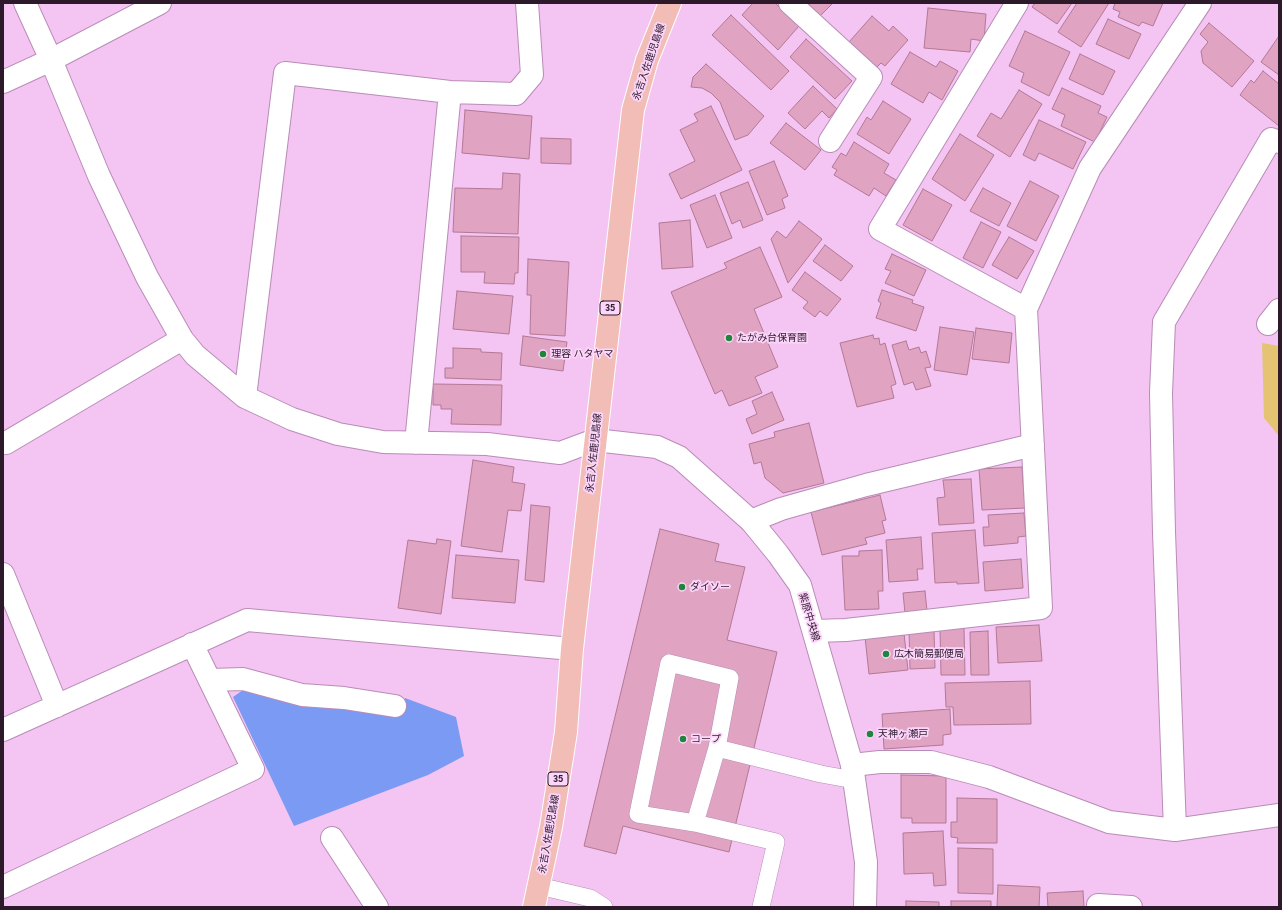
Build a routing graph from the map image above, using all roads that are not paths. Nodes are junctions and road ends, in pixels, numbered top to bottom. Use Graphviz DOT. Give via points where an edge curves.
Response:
graph roads {
  1 [pos="25,3"];
  2 [pos="160,3"];
  3 [pos="527,3"];
  4 [pos="670,3"];
  5 [pos="790,3"];
  6 [pos="1017,3"];
  7 [pos="1200,3"];
  8 [pos="51,60"];
  9 [pos="3,82"];
  10 [pos="450,92"];
  11 [pos="830,141"];
  12 [pos="1279,142"];
  13 [pos="1026,309"];
  14 [pos="182,339"];
  15 [pos="245,397"];
  16 [pos="595,440"];
  17 [pos="6,443"];
  18 [pos="416,444"];
  19 [pos="1033,445"];
  20 [pos="751,521"];
  21 [pos="3,574"];
  22 [pos="814,631"];
  23 [pos="192,644"];
  24 [pos="572,649"];
  25 [pos="210,680"];
  26 [pos="56,706"];
  27 [pos="395,706"];
  28 [pos="3,730"];
  29 [pos="717,748"];
  30 [pos="853,772"];
  31 [pos="1279,815"];
  32 [pos="695,823"];
  33 [pos="1175,830"];
  34 [pos="332,838"];
  35 [pos="539,886"];
  36 [pos="3,887"];
  37 [pos="377,907"];
  38 [pos="534,907"];
  39 [pos="604,907"];
  40 [pos="761,907"];
  41 [pos="865,907"];
  42 [pos="1098,907"];
  43 [pos="1131,907"];
  1 -- 8 [label="street"];
  2 -- 8 [label="street"];
  3 -- 10 [label="street" via="532,75 516,94"];
  4 -- 16 [label="main road, 永吉入佐鹿児島線 / 35" via="647,60 633,110"];
  5 -- 11 [label="street" via="871,77"];
  6 -- 13 [label="street" via="880,229"];
  7 -- 13 [label="street" via="1090,168"];
  8 -- 9 [label="street"];
  8 -- 14 [label="street" via="99,176 147,277"];
  10 -- 15 [label="street" via="285,74"];
  10 -- 18 [label="street"];
  12 -- 33 [label="street" via="1271,139 1164,322 1161,393 1164,532"];
  13 -- 19 [label="street"];
  14 -- 15 [label="street" via="195,356"];
  14 -- 17 [label="street"];
  15 -- 18 [label="street" via="292,419 338,434 383,442"];
  16 -- 18 [label="street" via="560,453 487,444"];
  16 -- 20 [label="street, 紫原中央線" via="658,447 679,457"];
  16 -- 24 [label="main road, 永吉入佐鹿児島線 / 35"];
  19 -- 20 [label="street" via="866,485 781,509"];
  19 -- 22 [label="street" via="1041,608 846,630"];
  20 -- 22 [label="street, 紫原中央線" via="800,585"];
  21 -- 26 [label="street"];
  22 -- 30 [label="street, 紫原中央線"];
  23 -- 24 [label="street" via="247,620"];
  23 -- 25 [label="street"];
  23 -- 26 [label="street"];
  24 -- 35 [label="main road, 永吉入佐鹿児島線 / 35" via="566,732"];
  25 -- 27 [label="street" via="243,679 302,695"];
  25 -- 36 [label="street" via="253,769"];
  26 -- 28 [label="street"];
  29 -- 30 [label="lane" via="821,774"];
  29 -- 32 [label="lane"];
  29 -- 32 [label="lane" via="730,678 669,663 638,814"];
  30 -- 33 [label="street" via="880,762 931,762 989,777 1109,822"];
  30 -- 41 [label="street, 紫原中央線" via="866,862"];
  31 -- 33 [label="street"];
  32 -- 40 [label="lane" via="776,842"];
  34 -- 37 [label="street"];
  35 -- 38 [label="main road, 永吉入佐鹿児島線 / 35"];
  35 -- 39 [label="lane" via="590,898"];
  42 -- 43 [label="street"];
}
